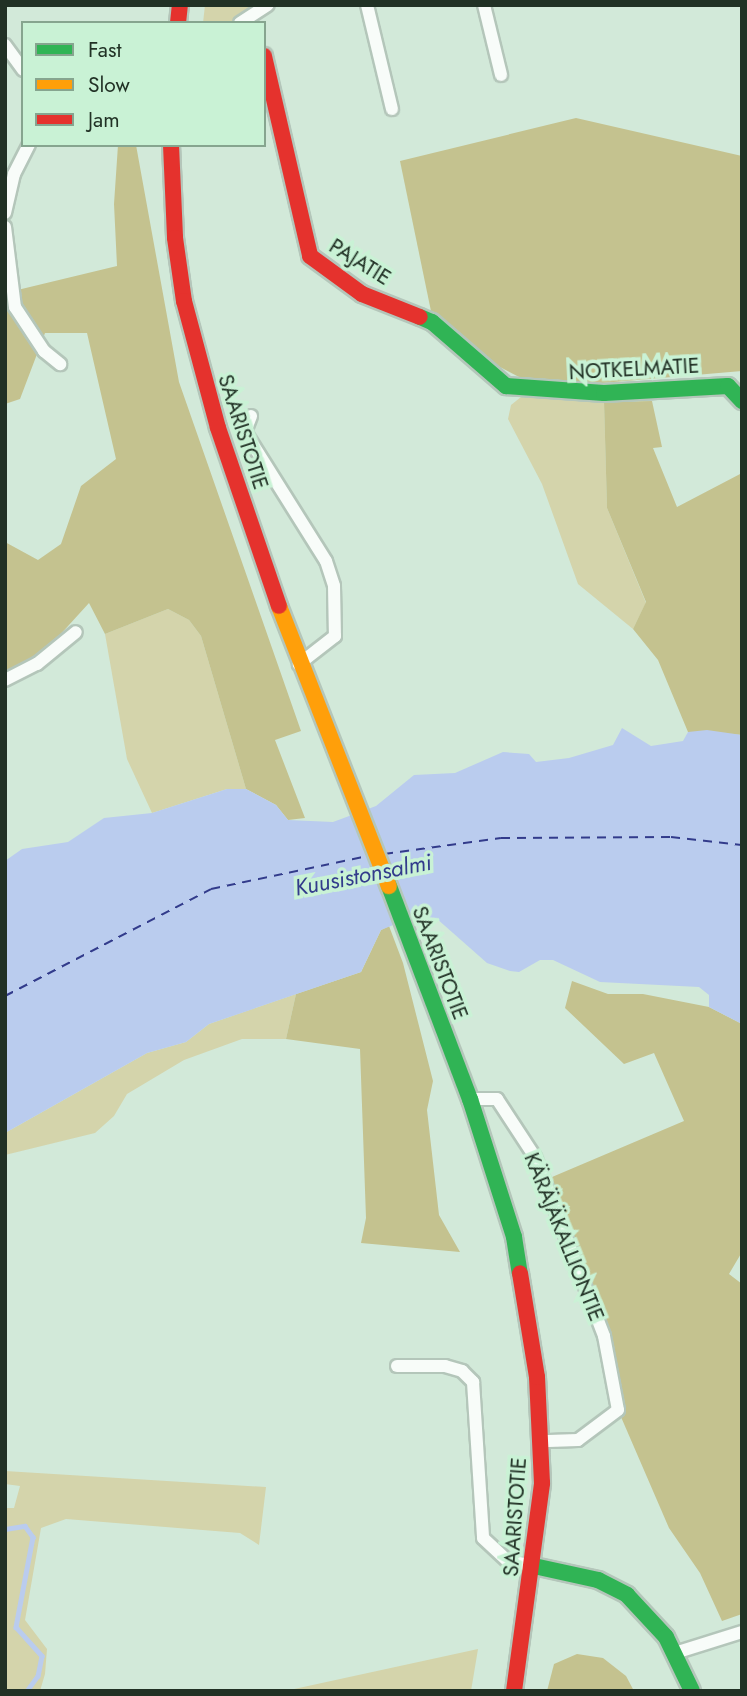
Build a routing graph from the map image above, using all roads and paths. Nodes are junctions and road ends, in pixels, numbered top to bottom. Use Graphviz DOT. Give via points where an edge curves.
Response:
graph roads {
  1 [pos="268,5"];
  2 [pos="367,5"];
  3 [pos="484,5"];
  4 [pos="256,13"];
  5 [pos="5,45"];
  6 [pos="266,65"];
  7 [pos="21,67"];
  8 [pos="501,75"];
  9 [pos="392,109"];
  10 [pos="28,147"];
  11 [pos="171,147"];
  12 [pos="5,213"];
  13 [pos="5,226"];
  14 [pos="60,364"];
  15 [pos="521,389"];
  16 [pos="742,401"];
  17 [pos="251,416"];
  18 [pos="76,632"];
  19 [pos="299,664"];
  20 [pos="5,680"];
  21 [pos="470,1098"];
  22 [pos="397,1366"];
  23 [pos="541,1441"];
  24 [pos="534,1566"];
  25 [pos="742,1632"];
  26 [pos="676,1653"];
  27 [pos="514,1691"];
  28 [pos="692,1691"];
  1 -- 4 [label="street"];
  2 -- 9 [label="street"];
  3 -- 8 [label="street"];
  5 -- 7 [label="street"];
  6 -- 15 [label="main road, PAJATIE" via="310,256 362,294 432,322 506,386"];
  10 -- 12 [label="street" via="14,174"];
  11 -- 19 [label="main road, SAARISTOTIE" via="175,238 200,367"];
  13 -- 14 [label="street" via="15,307 44,351"];
  15 -- 16 [label="main road, NOTKELMATIE" via="604,393 729,386"];
  17 -- 19 [label="street" via="245,432 326,561 334,586 335,636"];
  18 -- 20 [label="street" via="37,664"];
  19 -- 21 [label="main road, SAARISTOTIE" via="344,767"];
  21 -- 23 [label="main road, SAARISTOTIE" via="514,1237 537,1377"];
  21 -- 23 [label="street, KÄRÄJÄKALLIONTIE" via="497,1099 535,1157 604,1336 618,1410 578,1440"];
  22 -- 24 [label="street" via="445,1366 462,1371 473,1382 483,1538 507,1560"];
  23 -- 24 [label="main road, SAARISTOTIE"];
  24 -- 26 [label="main road" via="598,1580 627,1595"];
  24 -- 27 [label="main road, SAARISTOTIE"];
  25 -- 26 [label="street"];
  26 -- 28 [label="main road"];
}
